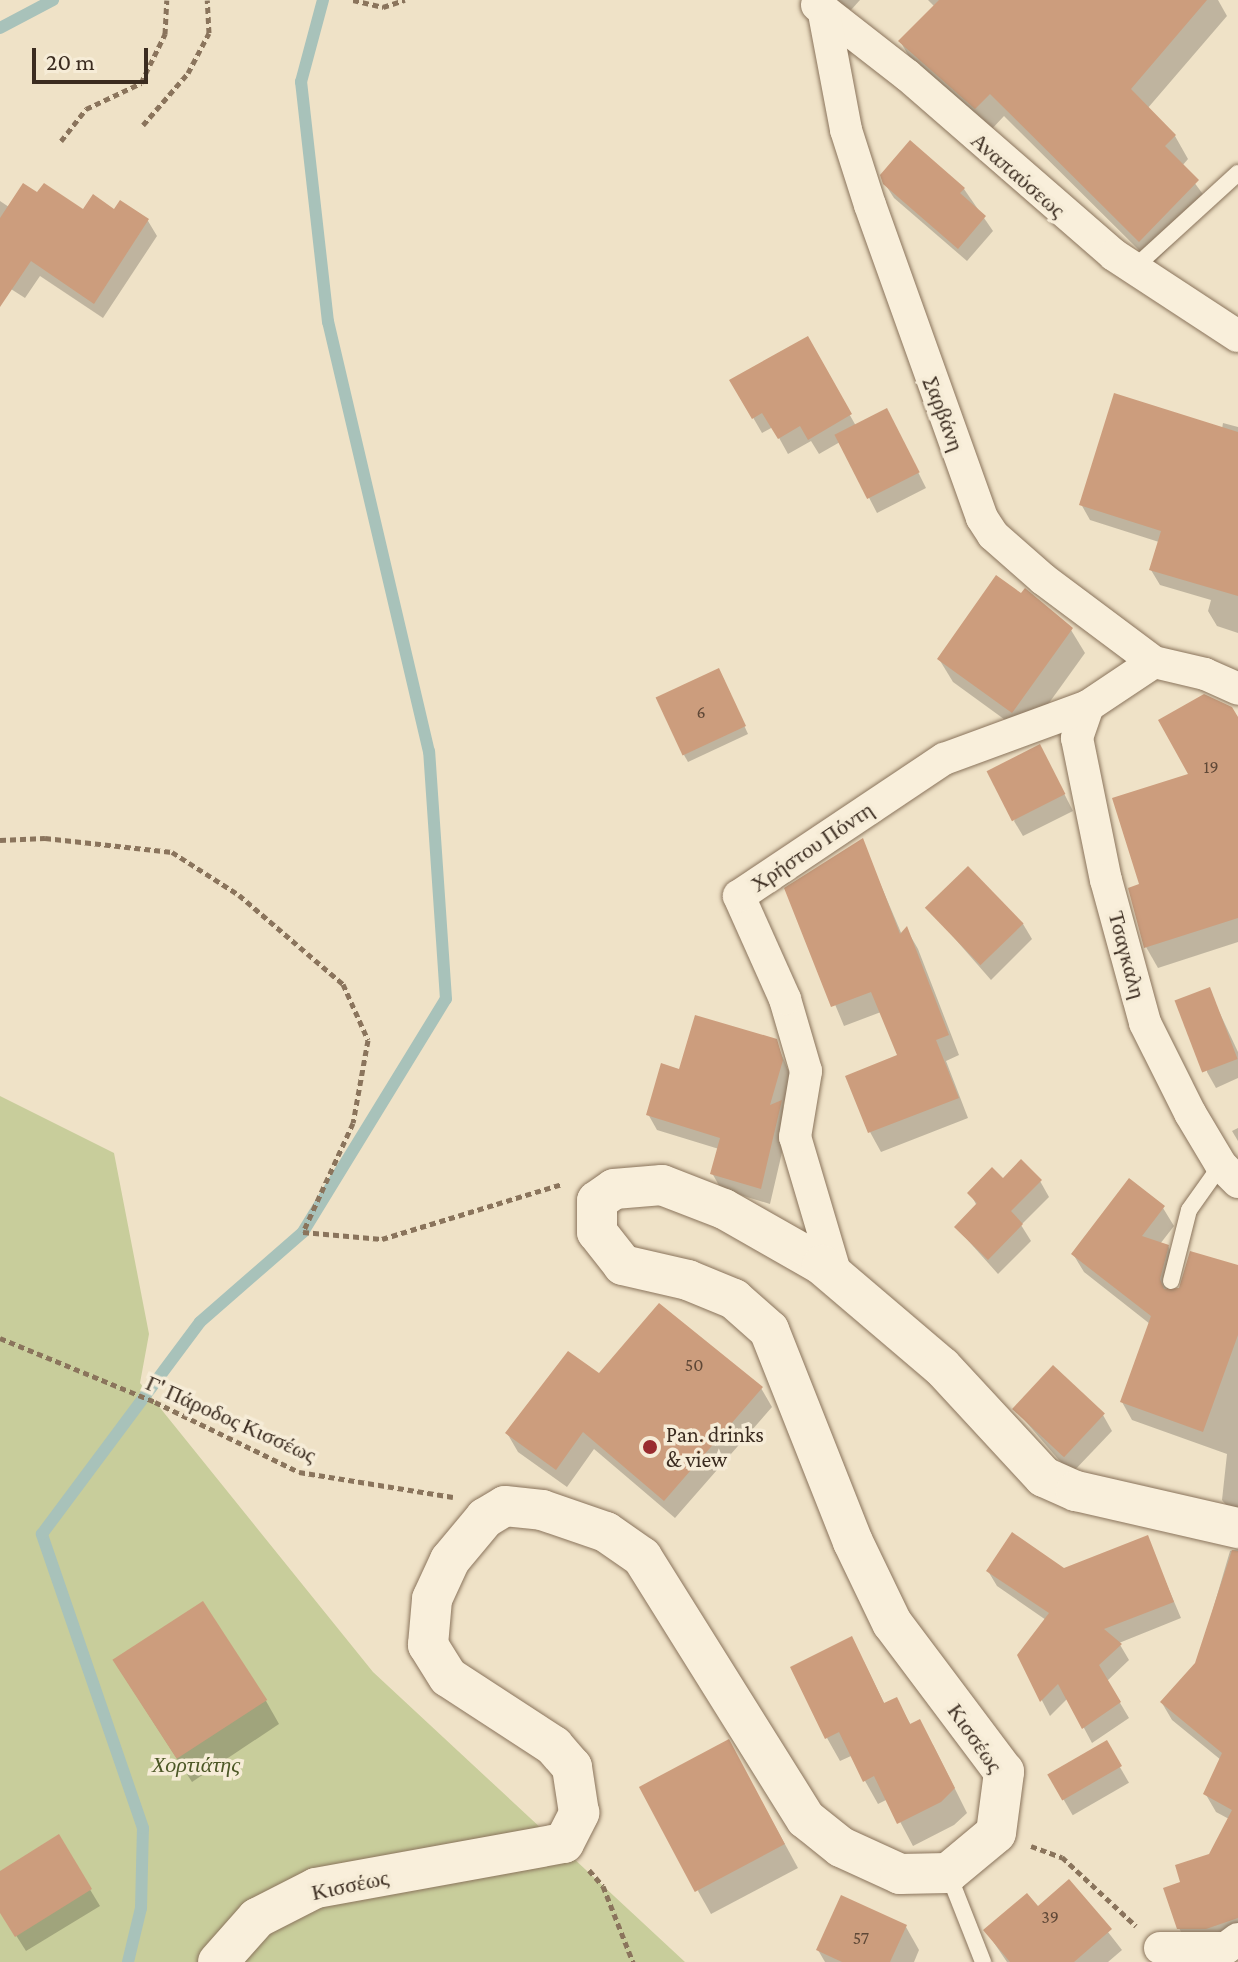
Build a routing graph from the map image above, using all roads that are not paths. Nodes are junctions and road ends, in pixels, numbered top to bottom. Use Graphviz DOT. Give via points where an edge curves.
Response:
graph roads {
  1 [pos="816,4"];
  2 [pos="1238,173"];
  3 [pos="1134,268"];
  4 [pos="1238,336"];
  5 [pos="1154,662"];
  6 [pos="1238,689"];
  7 [pos="1088,706"];
  8 [pos="1230,1174"];
  9 [pos="836,1275"];
  10 [pos="1171,1281"];
  11 [pos="1238,1528"];
  12 [pos="948,1873"];
  13 [pos="1238,1939"];
  14 [pos="1160,1948"];
  15 [pos="218,1962"];
  16 [pos="983,1962"];
  1 -- 3 [label="street, Αναπαύσεως" via="907,75 1055,209"];
  1 -- 5 [label="street, Σαρβάνη" via="851,145 982,518 993,535 1043,579"];
  2 -- 3 [label="lane"];
  3 -- 4 [label="street, Αναπαύσεως"];
  5 -- 6 [label="street, Σαρβάνη" via="1205,674"];
  5 -- 7 [label="street, Χρήστου Πόντη"];
  7 -- 8 [label="street, Τσαγκαλη" via="1077,738 1106,880 1145,1023"];
  7 -- 9 [label="street, Χρήστου Πόντη" via="944,759 739,896 785,999 806,1071 795,1137"];
  8 -- 10 [label="lane" via="1189,1210"];
  9 -- 11 [label="street" via="942,1367 1044,1477 1076,1491"];
  9 -- 12 [label="street, Κισσέως" via="724,1209 662,1185 614,1189 597,1201 597,1232 623,1265 688,1280 734,1299 769,1330 853,1542 892,1623 1004,1772 996,1833"];
  12 -- 15 [label="street, Κισσέως" via="900,1874 841,1847 806,1819 642,1557 606,1532 542,1510 505,1506 485,1518 450,1560 432,1599 428,1645 448,1677 554,1746 572,1767 579,1813 564,1843 316,1888 257,1918"];
  12 -- 16 [label="lane"];
  13 -- 14 [label="street" via="1226,1948"];
}
